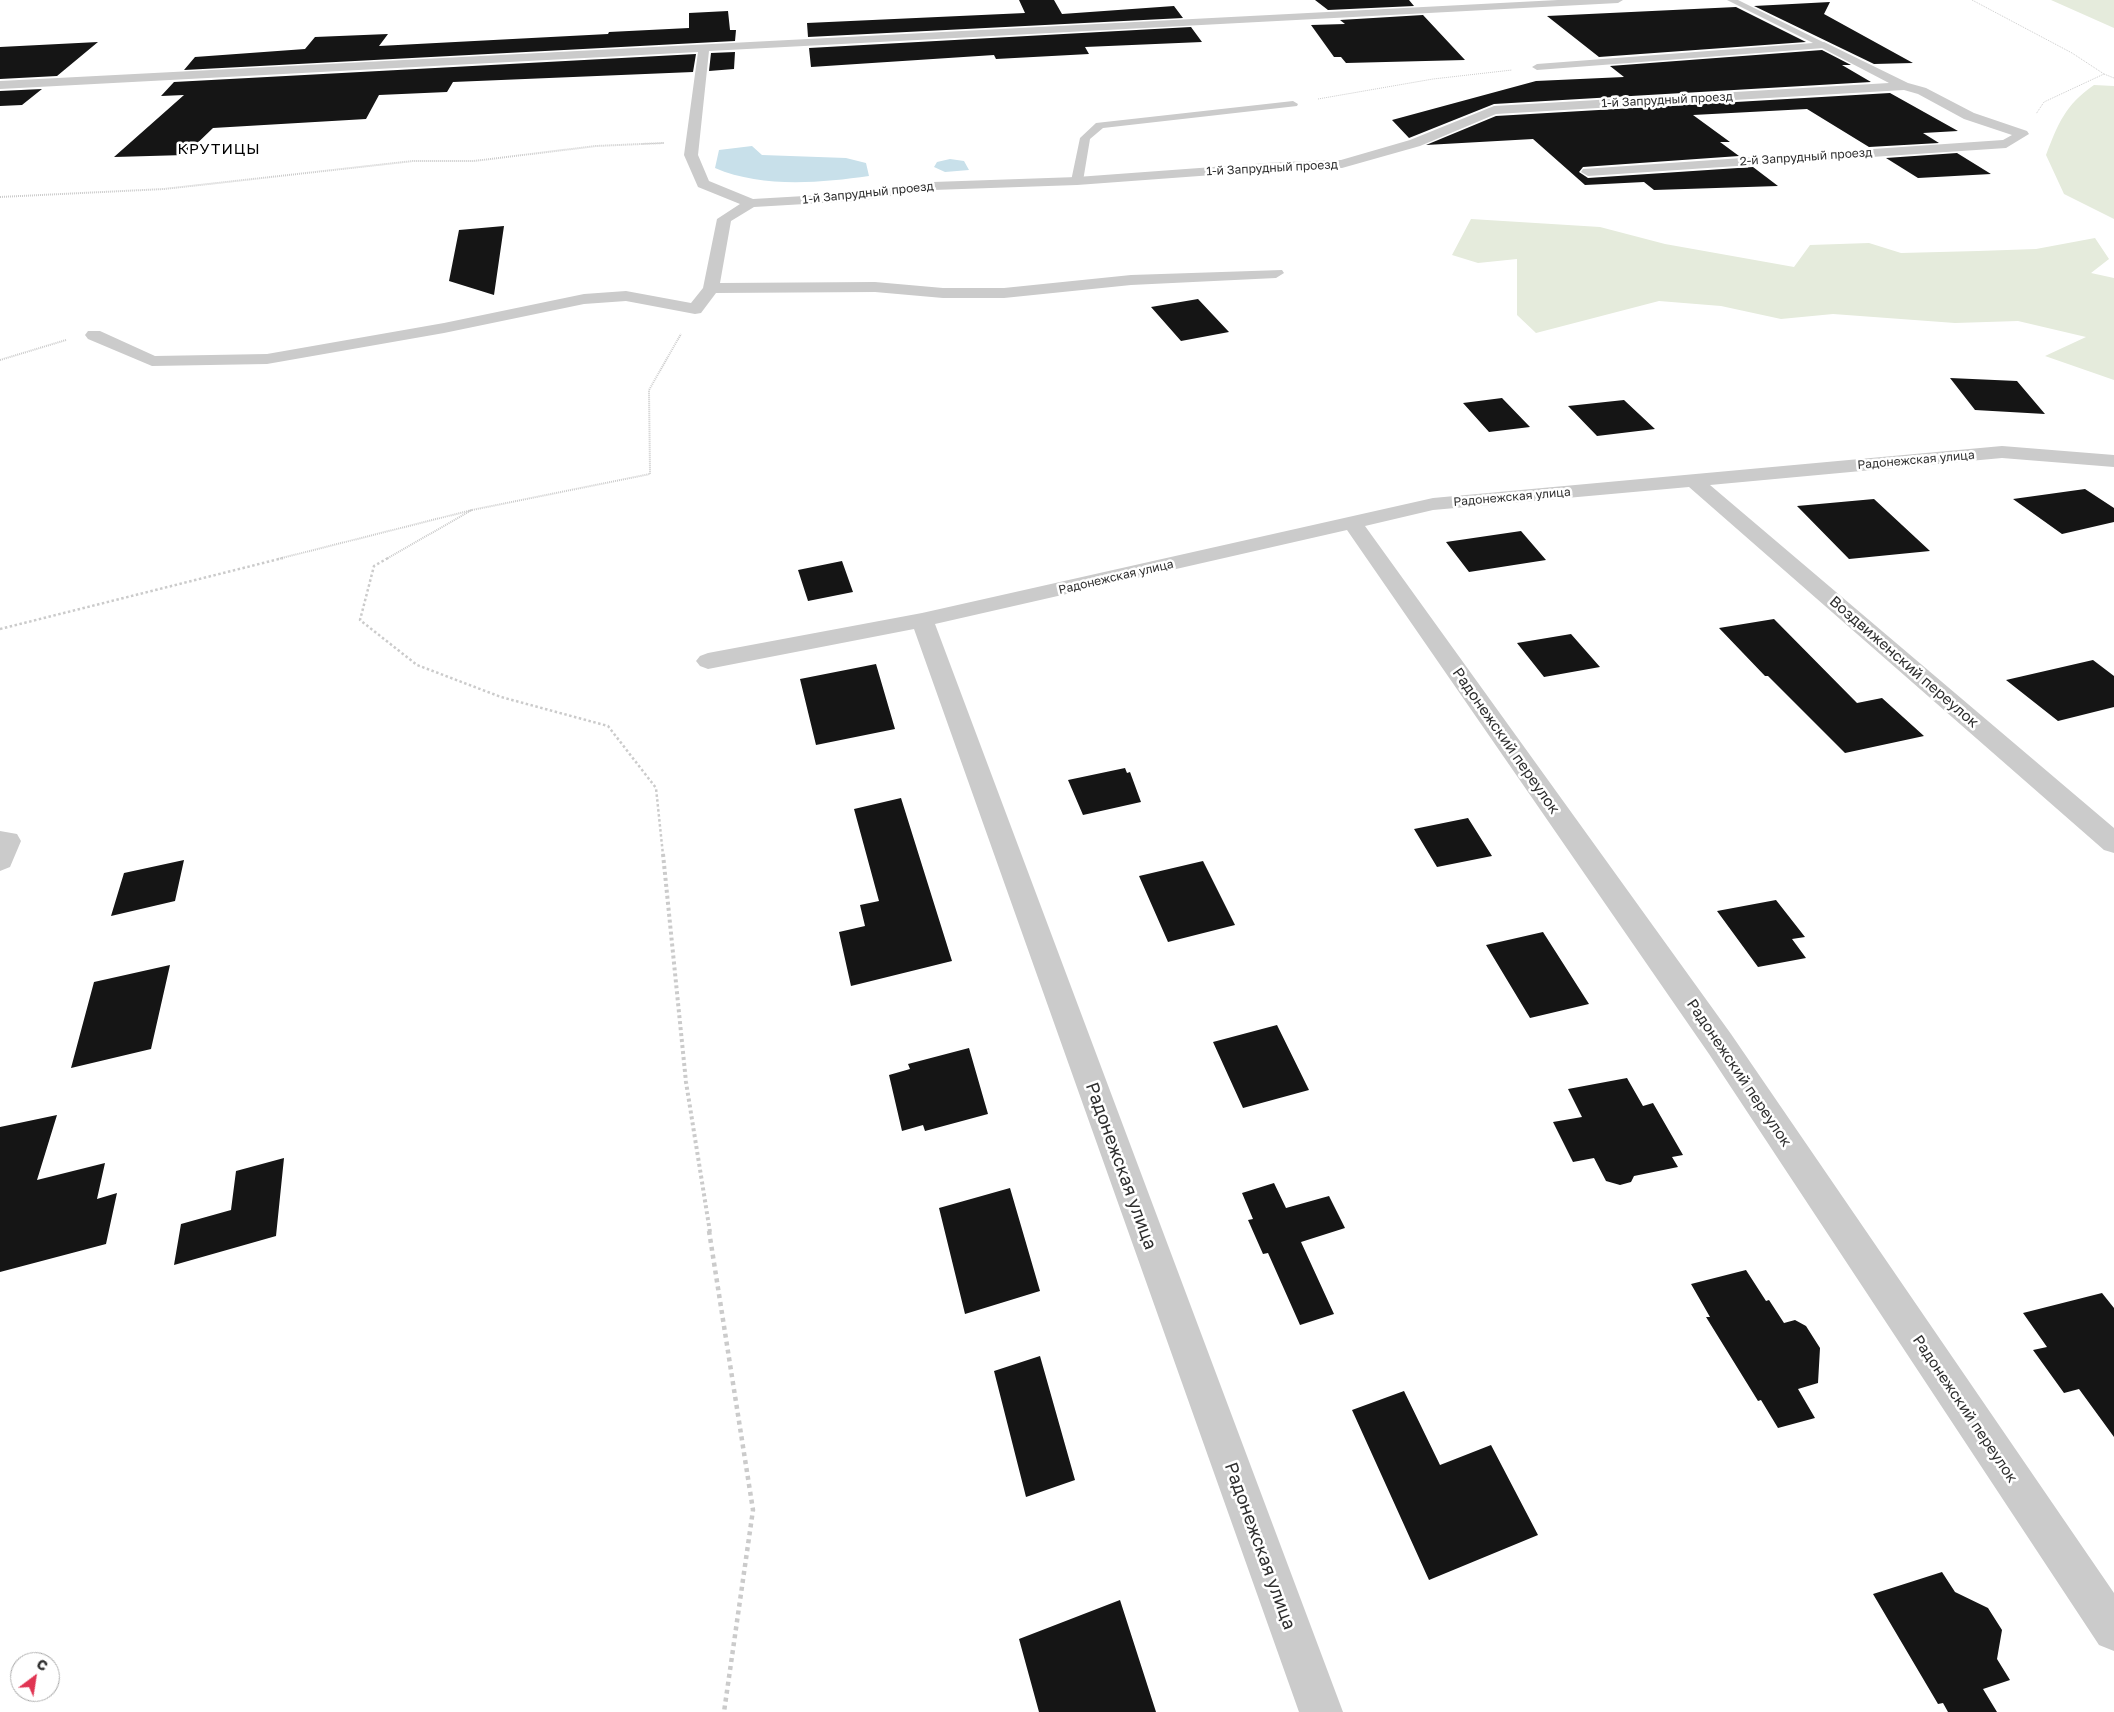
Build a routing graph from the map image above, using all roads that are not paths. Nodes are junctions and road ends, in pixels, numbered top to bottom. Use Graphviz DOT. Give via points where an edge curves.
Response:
graph roads {
  1 [pos="1618,0"];
  2 [pos="1731,0"];
  3 [pos="1824,45"];
  4 [pos="704,49"];
  5 [pos="1537,67"];
  6 [pos="0,85"];
  7 [pos="1904,86"];
  8 [pos="1293,104"];
  9 [pos="1588,172"];
  10 [pos="1077,181"];
  11 [pos="751,202"];
  12 [pos="1276,273"];
  13 [pos="711,288"];
  14 [pos="94,335"];
  15 [pos="2114,461"];
  16 [pos="1694,481"];
  17 [pos="1353,524"];
  18 [pos="922,620"];
  19 [pos="708,662"];
  20 [pos="2114,843"];
  21 [pos="2114,1630"];
  22 [pos="1321,1712"];
  1 -- 4 [label="street"];
  2 -- 3 [label="lane"];
  3 -- 5 [label="lane"];
  3 -- 7 [label="street"];
  4 -- 6 [label="street"];
  4 -- 11 [label="street" via="691,155 703,184"];
  7 -- 9 [label="street, 2-й Запрудный проезд" via="1969,116 2022,134 2006,144"];
  7 -- 10 [label="street, 1-й Запрудный проезд" via="1494,110 1415,143 1342,164"];
  8 -- 10 [label="lane" via="1100,125 1085,138"];
  10 -- 11 [label="street, 1-й Запрудный проезд" via="934,186 856,197"];
  11 -- 13 [label="street" via="724,219"];
  12 -- 13 [label="street" via="1131,280 1004,293 875,287"];
  13 -- 14 [label="street" via="695,309 626,296 584,299 267,358 152,361"];
  15 -- 16 [label="street, Радонежская улица" via="2002,452"];
  16 -- 17 [label="street, Радонежская улица" via="1433,504"];
  16 -- 20 [label="street, Воздвиженский переулок"];
  17 -- 18 [label="street, Радонежская улица"];
  17 -- 21 [label="street, Радонежский переулок" via="1720,1044"];
  18 -- 19 [label="street, Радонежская улица"];
  18 -- 22 [label="street, Радонежская улица"];
}
